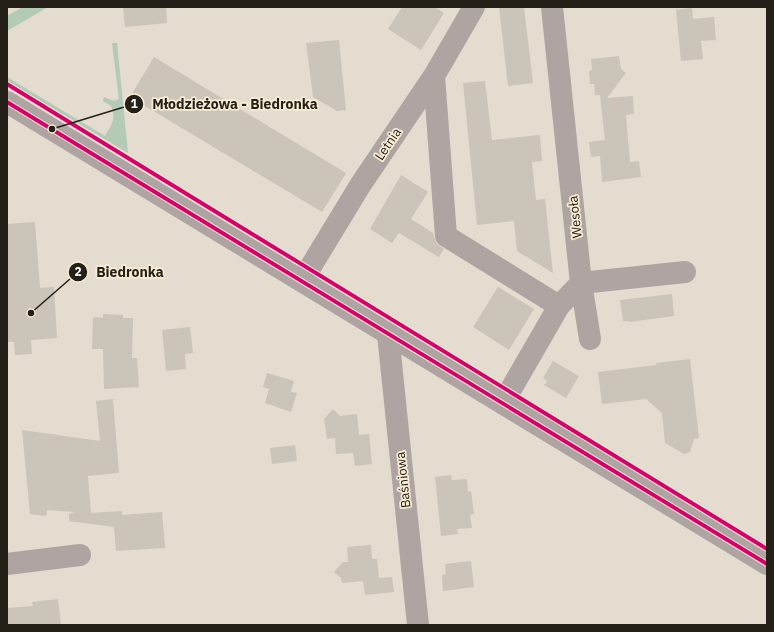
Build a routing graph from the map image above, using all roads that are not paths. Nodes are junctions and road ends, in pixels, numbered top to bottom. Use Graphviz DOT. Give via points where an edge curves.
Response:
graph roads {
  1 [pos="474,7"];
  2 [pos="552,7"];
  3 [pos="434,76"];
  4 [pos="7,102"];
  5 [pos="684,272"];
  6 [pos="302,281"];
  7 [pos="582,283"];
  8 [pos="559,306"];
  9 [pos="388,334"];
  10 [pos="590,339"];
  11 [pos="503,403"];
  12 [pos="80,555"];
  13 [pos="7,564"];
  14 [pos="767,564"];
  15 [pos="418,625"];
  1 -- 3 [label="street, Letnia"];
  2 -- 7 [label="street, Wesoła"];
  3 -- 6 [label="street, Letnia" via="361,184"];
  3 -- 8 [label="street" via="446,236"];
  4 -- 6 [label="street"];
  5 -- 7 [label="street"];
  6 -- 9 [label="street"];
  7 -- 8 [label="street"];
  7 -- 10 [label="street, Wesoła"];
  8 -- 11 [label="street"];
  9 -- 11 [label="street"];
  9 -- 15 [label="street, Baśniowa"];
  11 -- 14 [label="street"];
  12 -- 13 [label="street"];
}
